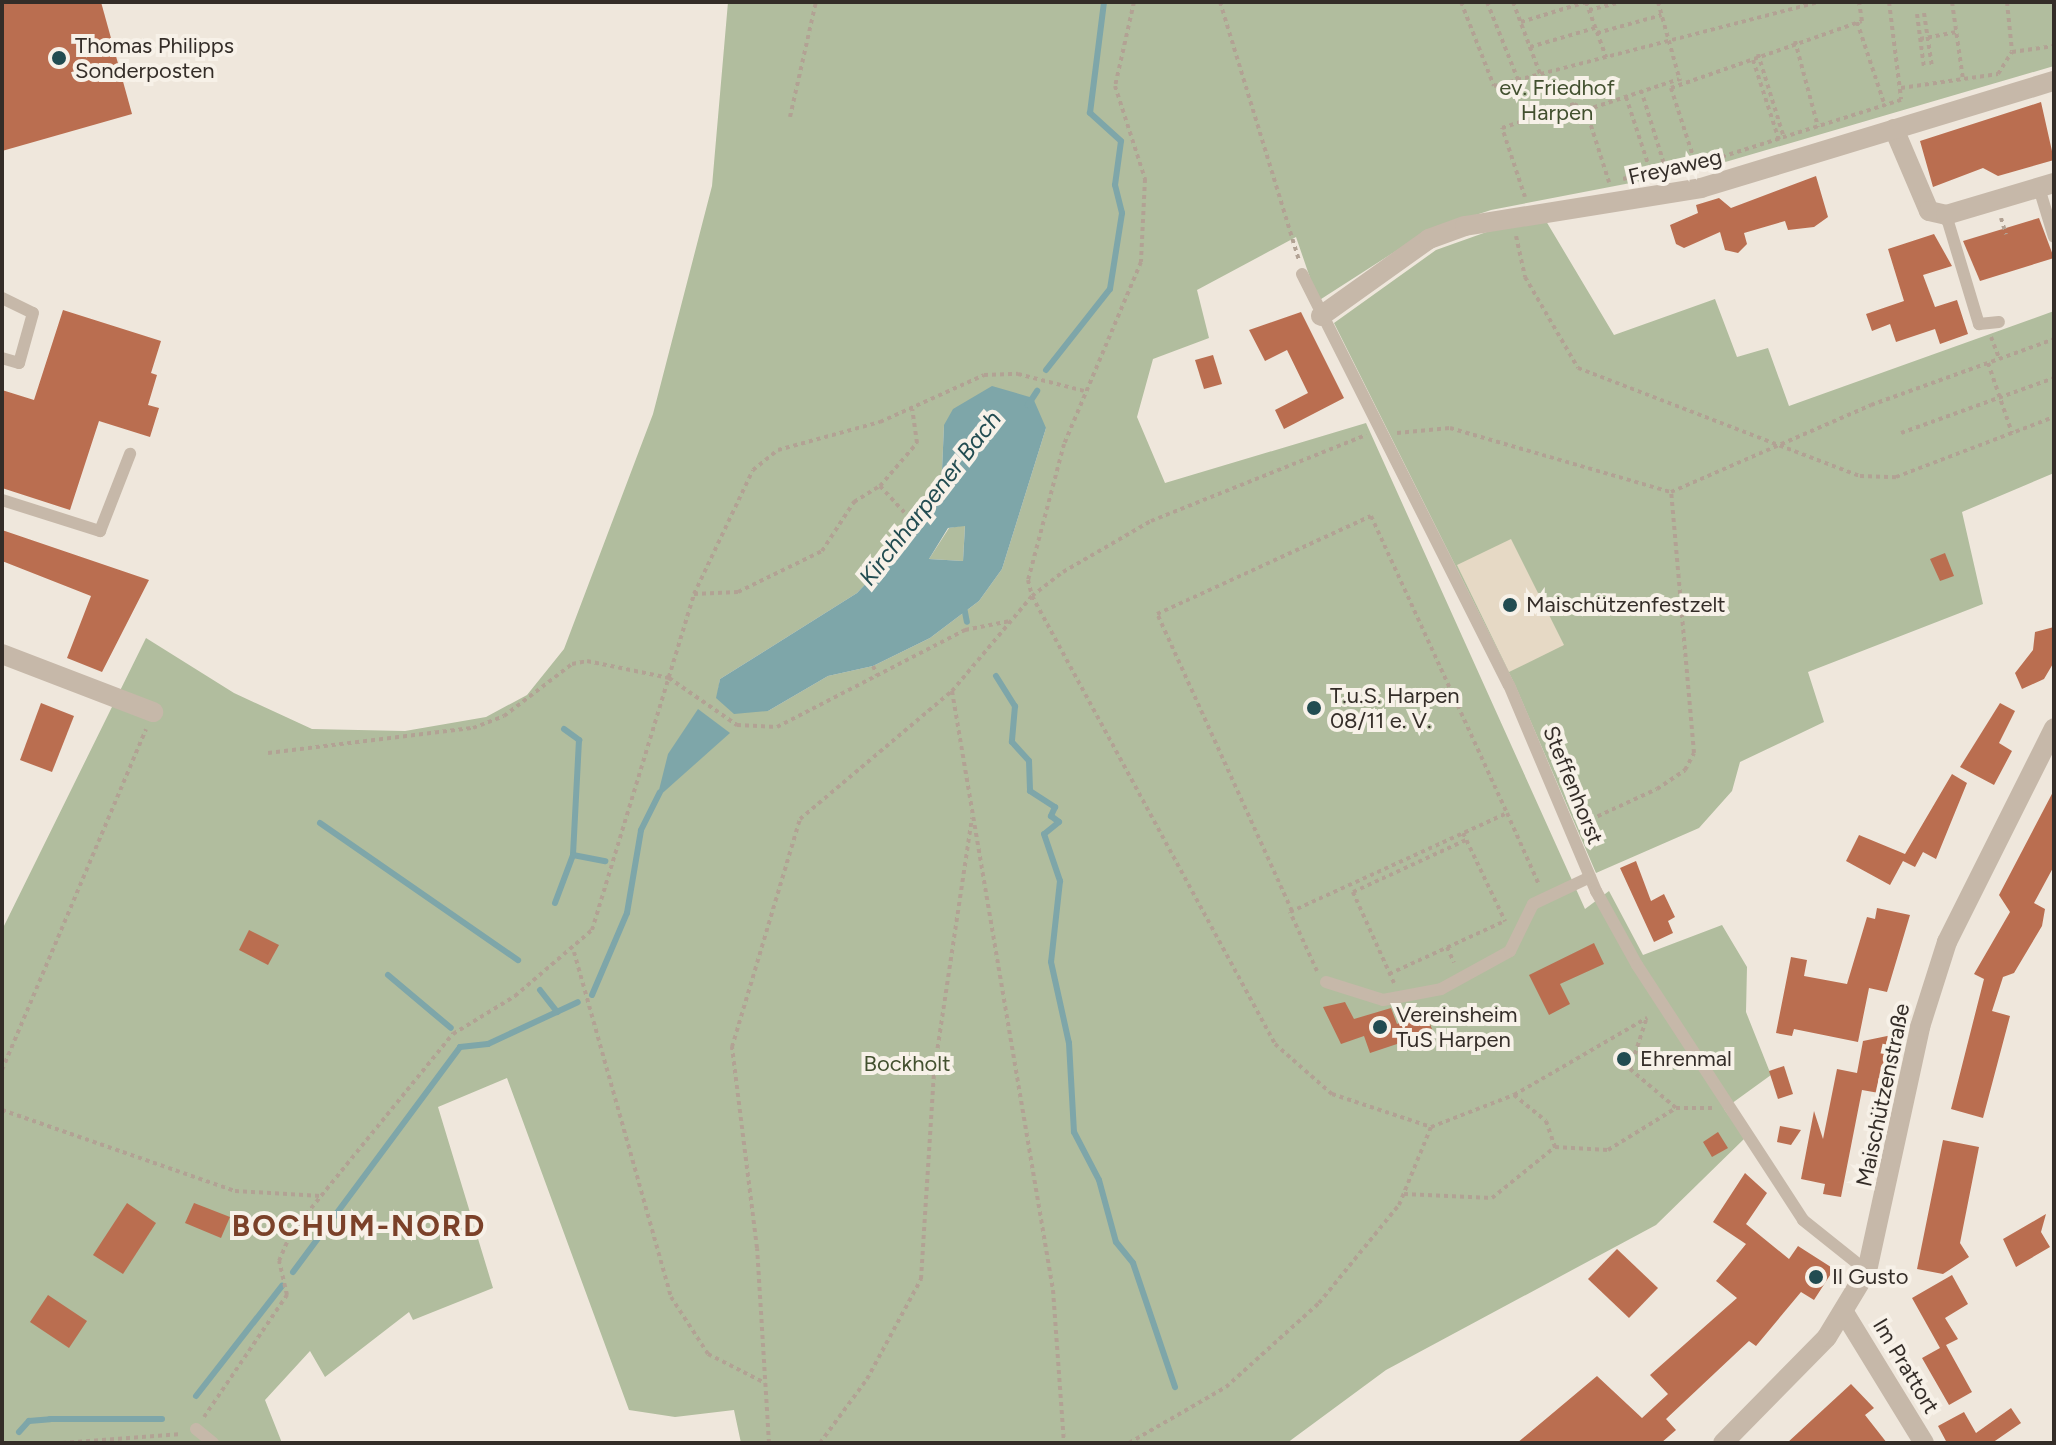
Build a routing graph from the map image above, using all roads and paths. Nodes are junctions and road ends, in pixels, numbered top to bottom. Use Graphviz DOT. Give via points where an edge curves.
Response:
graph roads {
  1 [pos="816,2"];
  2 [pos="1134,2"];
  3 [pos="1220,2"];
  4 [pos="1461,2"];
  5 [pos="1487,2"];
  6 [pos="1513,2"];
  7 [pos="1586,2"];
  8 [pos="1620,2"];
  9 [pos="1666,2"];
  10 [pos="1818,2"];
  11 [pos="1859,2"];
  12 [pos="1889,2"];
  13 [pos="1952,2"];
  14 [pos="2007,2"];
  15 [pos="1658,3"];
  16 [pos="1589,10"];
  17 [pos="1924,13"];
  18 [pos="1917,14"];
  19 [pos="1662,15"];
  20 [pos="1521,22"];
  21 [pos="1857,22"];
  22 [pos="1596,30"];
  23 [pos="1956,32"];
  24 [pos="1474,36"];
  25 [pos="1928,38"];
  26 [pos="1465,39"];
  27 [pos="1920,39"];
  28 [pos="1669,40"];
  29 [pos="1795,41"];
  30 [pos="2054,46"];
  31 [pos="1530,47"];
  32 [pos="2012,52"];
  33 [pos="1758,54"];
  34 [pos="1606,57"];
  35 [pos="1753,60"];
  36 [pos="1932,67"];
  37 [pos="1924,68"];
  38 [pos="1540,74"];
  39 [pos="1963,79"];
  40 [pos="1518,80"];
  41 [pos="2054,81"];
  42 [pos="1680,82"];
  43 [pos="1670,85"];
  44 [pos="1901,88"];
  45 [pos="1641,90"];
  46 [pos="1626,97"];
  47 [pos="1901,100"];
  48 [pos="1885,106"];
  49 [pos="1586,110"];
  50 [pos="790,117"];
  51 [pos="1818,127"];
  52 [pos="1901,127"];
  53 [pos="1782,139"];
  54 [pos="1694,159"];
  55 [pos="1699,164"];
  56 [pos="1665,167"];
  57 [pos="1651,171"];
  58 [pos="1609,182"];
  59 [pos="2046,186"];
  60 [pos="1522,208"];
  61 [pos="1946,215"];
  62 [pos="2054,237"];
  63 [pos="1302,274"];
  64 [pos="2,298"];
  65 [pos="1321,316"];
  66 [pos="1993,325"];
  67 [pos="2054,339"];
  68 [pos="2,358"];
  69 [pos="2000,359"];
  70 [pos="1988,363"];
  71 [pos="2054,378"];
  72 [pos="1084,391"];
  73 [pos="2000,398"];
  74 [pos="912,409"];
  75 [pos="2054,417"];
  76 [pos="1378,429"];
  77 [pos="1901,433"];
  78 [pos="2012,433"];
  79 [pos="1777,445"];
  80 [pos="130,454"];
  81 [pos="880,486"];
  82 [pos="1671,492"];
  83 [pos="2,500"];
  84 [pos="916,525"];
  85 [pos="694,594"];
  86 [pos="1032,596"];
  87 [pos="1010,621"];
  88 [pos="2,654"];
  89 [pos="873,666"];
  90 [pos="877,675"];
  91 [pos="669,678"];
  92 [pos="952,691"];
  93 [pos="153,712"];
  94 [pos="2054,728"];
  95 [pos="268,753"];
  96 [pos="973,812"];
  97 [pos="1507,813"];
  98 [pos="1568,830"];
  99 [pos="1463,833"];
  100 [pos="1466,840"];
  101 [pos="1590,877"];
  102 [pos="1545,898"];
  103 [pos="1292,911"];
  104 [pos="1505,921"];
  105 [pos="1515,941"];
  106 [pos="574,952"];
  107 [pos="1389,974"];
  108 [pos="1326,982"];
  109 [pos="1400,999"];
  110 [pos="2,1070"];
  111 [pos="1514,1095"];
  112 [pos="1676,1108"];
  113 [pos="1730,1109"];
  114 [pos="2,1110"];
  115 [pos="1431,1127"];
  116 [pos="1555,1147"];
  117 [pos="1404,1194"];
  118 [pos="322,1196"];
  119 [pos="1867,1271"];
  120 [pos="1845,1314"];
  121 [pos="765,1383"];
  122 [pos="196,1429"];
  123 [pos="60,1443"];
  124 [pos="213,1443"];
  125 [pos="769,1443"];
  126 [pos="820,1443"];
  127 [pos="1064,1443"];
  128 [pos="1129,1443"];
  129 [pos="1723,1443"];
  130 [pos="1924,1443"];
  1 -- 50 [label="path"];
  2 -- 72 [label="path" via="1115,86 1145,179 1141,262 1127,310"];
  3 -- 63 [label="path"];
  4 -- 24 [label="path"];
  5 -- 40 [label="path"];
  6 -- 20 [label="path"];
  7 -- 16 [label="path"];
  7 -- 20 [label="path"];
  8 -- 16 [label="path"];
  9 -- 15 [label="path"];
  10 -- 28 [label="path"];
  11 -- 21 [label="path"];
  12 -- 44 [label="path"];
  13 -- 23 [label="path"];
  14 -- 32 [label="path"];
  15 -- 19 [label="path"];
  16 -- 22 [label="path"];
  17 -- 25 [label="path"];
  18 -- 27 [label="path"];
  19 -- 22 [label="path"];
  19 -- 28 [label="path"];
  20 -- 31 [label="path"];
  21 -- 29 [label="path"];
  21 -- 48 [label="path"];
  22 -- 31 [label="path"];
  22 -- 34 [label="path"];
  23 -- 25 [label="path"];
  23 -- 39 [label="path"];
  24 -- 26 [label="path"];
  24 -- 40 [label="path" via="1494,86"];
  25 -- 27 [label="path"];
  25 -- 36 [label="path"];
  27 -- 37 [label="path"];
  28 -- 34 [label="path"];
  28 -- 42 [label="path"];
  29 -- 33 [label="path"];
  29 -- 51 [label="path"];
  30 -- 32 [label="path"];
  31 -- 38 [label="path"];
  32 -- 39 [label="path" via="1998,74"];
  33 -- 35 [label="path"];
  33 -- 53 [label="path"];
  34 -- 38 [label="path"];
  35 -- 42 [label="path"];
  35 -- 53 [label="path"];
  38 -- 40 [label="path"];
  39 -- 44 [label="path"];
  41 -- 52 [label="street, Freyaweg"];
  42 -- 43 [label="path"];
  43 -- 45 [label="path"];
  43 -- 54 [label="path"];
  44 -- 47 [label="path"];
  45 -- 46 [label="path"];
  45 -- 56 [label="path"];
  46 -- 49 [label="path"];
  46 -- 57 [label="path"];
  47 -- 48 [label="path"];
  47 -- 52 [label="path"];
  48 -- 51 [label="path"];
  49 -- 58 [label="path"];
  49 -- 60 [label="path" via="1574,104 1502,128"];
  51 -- 53 [label="path"];
  52 -- 60 [label="street, Freyaweg" via="1701,188"];
  52 -- 61 [label="street" via="1911,184 1929,211"];
  53 -- 55 [label="path"];
  59 -- 61 [label="street"];
  59 -- 62 [label="lane"];
  60 -- 65 [label="street, Freyaweg" via="1429,239"];
  60 -- 79 [label="path" via="1525,277 1578,368"];
  61 -- 66 [label="lane" via="1965,286"];
  63 -- 65 [label="lane, Steffenhorst"];
  64 -- 68 [label="lane" via="33,313 19,363"];
  65 -- 76 [label="lane, Steffenhorst"];
  66 -- 69 [label="path"];
  67 -- 69 [label="path"];
  69 -- 70 [label="path"];
  70 -- 73 [label="path"];
  70 -- 79 [label="path"];
  71 -- 73 [label="path"];
  72 -- 74 [label="path" via="1001,373 970,379"];
  72 -- 86 [label="path" via="1045,508 1028,580"];
  73 -- 77 [label="path"];
  73 -- 78 [label="path"];
  74 -- 81 [label="path" via="917,443"];
  74 -- 85 [label="path" via="765,458 725,521"];
  75 -- 78 [label="path"];
  76 -- 82 [label="path" via="1450,428"];
  76 -- 86 [label="path" via="1123,535"];
  76 -- 98 [label="lane, Steffenhorst" via="1509,685"];
  78 -- 79 [label="path" via="1896,477 1860,476"];
  79 -- 82 [label="path"];
  80 -- 83 [label="lane" via="100,531"];
  81 -- 84 [label="path"];
  81 -- 85 [label="path" via="854,502 822,551 792,569 738,592"];
  82 -- 98 [label="path" via="1694,753 1685,770 1657,789"];
  85 -- 91 [label="path"];
  86 -- 87 [label="path"];
  86 -- 115 [label="path" via="1275,1044 1332,1094"];
  87 -- 90 [label="path" via="965,630"];
  87 -- 92 [label="path"];
  88 -- 93 [label="street"];
  89 -- 90 [label="path"];
  90 -- 91 [label="path" via="777,727 737,725"];
  91 -- 95 [label="path" via="587,661 572,664 504,716 473,728"];
  91 -- 106 [label="path" via="604,907"];
  92 -- 96 [label="path"];
  92 -- 121 [label="path" via="800,819 738,1020 732,1079 757,1248"];
  93 -- 110 [label="path"];
  94 -- 119 [label="street, Maischützenstraße" via="1947,942 1920,1027"];
  96 -- 126 [label="path" via="934,1072 921,1279 867,1379"];
  96 -- 127 [label="path" via="1053,1290"];
  97 -- 99 [label="path"];
  97 -- 102 [label="path"];
  97 -- 103 [label="path" via="1371,516 1157,614"];
  98 -- 101 [label="lane, Steffenhorst"];
  99 -- 100 [label="path"];
  99 -- 103 [label="path"];
  100 -- 104 [label="path"];
  100 -- 107 [label="path" via="1353,892"];
  101 -- 102 [label="lane"];
  101 -- 113 [label="lane, Steffenhorst"];
  102 -- 105 [label="lane" via="1533,904"];
  103 -- 108 [label="path" via="1310,962"];
  104 -- 105 [label="path"];
  104 -- 107 [label="path"];
  105 -- 109 [label="lane" via="1477,973"];
  106 -- 118 [label="path" via="453,1034"];
  106 -- 121 [label="path" via="671,1297 708,1354"];
  107 -- 109 [label="path"];
  108 -- 109 [label="lane" via="1355,997"];
  111 -- 112 [label="path" via="1647,1018 1630,1069"];
  111 -- 115 [label="path"];
  111 -- 116 [label="path" via="1546,1121"];
  112 -- 113 [label="path"];
  112 -- 116 [label="path" via="1608,1150"];
  113 -- 119 [label="lane, Steffenhorst" via="1803,1220"];
  114 -- 118 [label="path" via="235,1191"];
  115 -- 117 [label="path"];
  116 -- 117 [label="path" via="1492,1198"];
  117 -- 128 [label="path" via="1319,1303 1226,1387"];
  118 -- 122 [label="path" via="284,1246 279,1261 287,1295"];
  119 -- 120 [label="street, Maischützenstraße"];
  120 -- 129 [label="street, Maischützenstraße"];
  120 -- 130 [label="street, Im Prattort"];
  121 -- 125 [label="path"];
  122 -- 123 [label="path" via="176,1437"];
  122 -- 124 [label="lane"];
}
